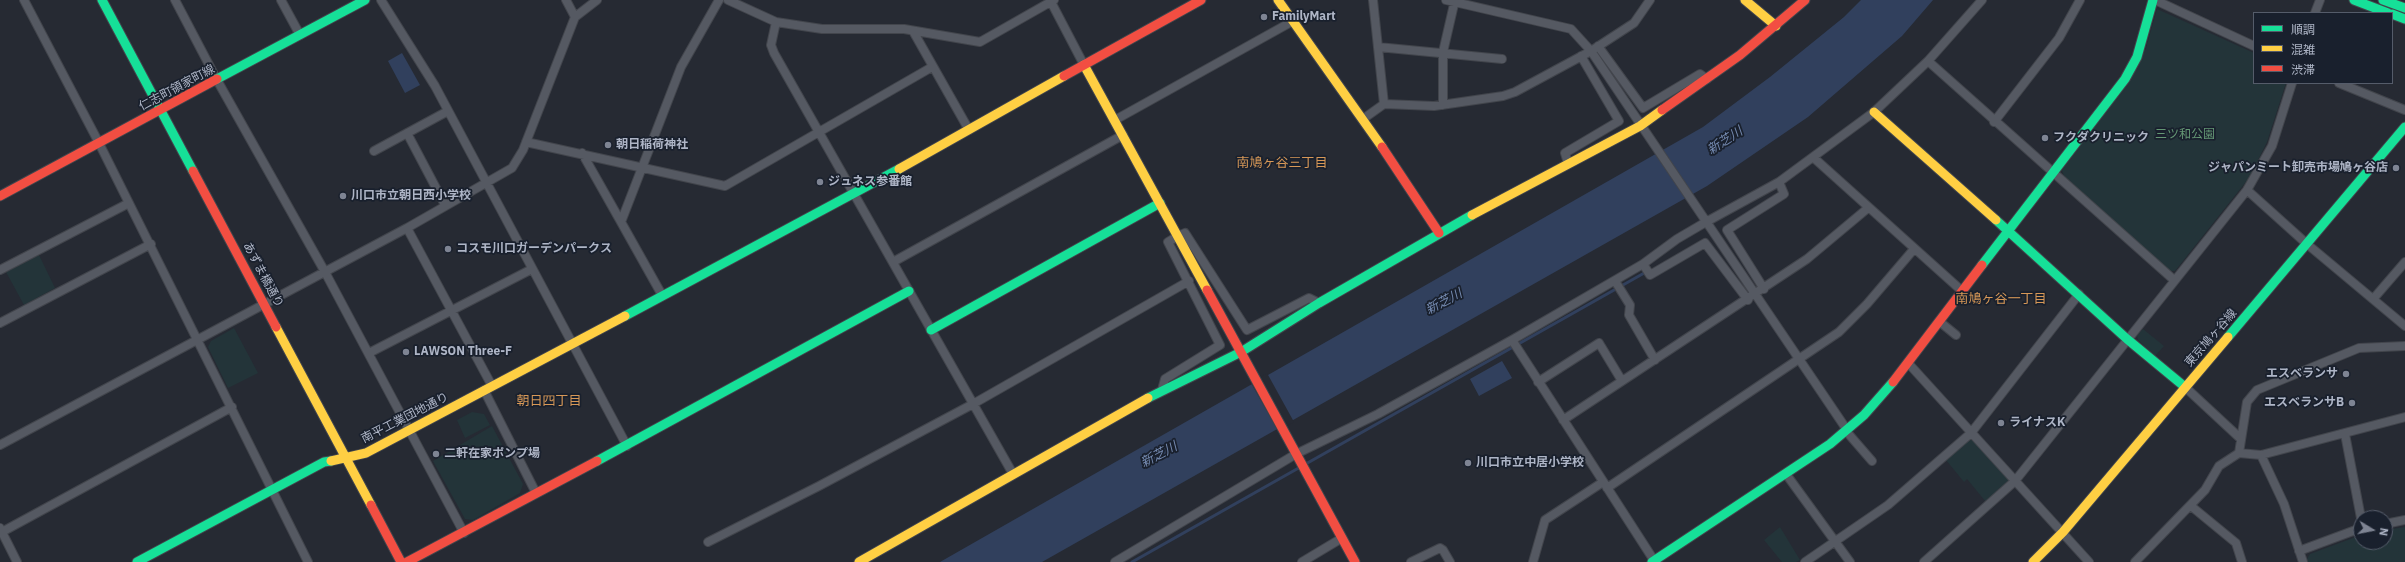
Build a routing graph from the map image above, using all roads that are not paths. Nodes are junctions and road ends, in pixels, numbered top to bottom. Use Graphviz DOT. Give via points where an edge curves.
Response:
graph roads {
  1 [pos="24,0"];
  2 [pos="102,0"];
  3 [pos="175,0"];
  4 [pos="281,0"];
  5 [pos="365,0"];
  6 [pos="381,0"];
  7 [pos="566,0"];
  8 [pos="597,0"];
  9 [pos="719,0"];
  10 [pos="728,0"];
  11 [pos="1200,0"];
  12 [pos="1278,0"];
  13 [pos="1373,0"];
  14 [pos="1446,0"];
  15 [pos="1455,0"];
  16 [pos="1650,0"];
  17 [pos="1745,0"];
  18 [pos="1805,0"];
  19 [pos="1982,0"];
  20 [pos="2080,0"];
  21 [pos="2154,0"];
  22 [pos="2320,0"];
  23 [pos="2354,0"];
  24 [pos="2383,0"];
  25 [pos="1052,1"];
  26 [pos="2405,8"];
  27 [pos="2315,12"];
  28 [pos="2385,12"];
  29 [pos="2393,14"];
  30 [pos="575,17"];
  31 [pos="2405,19"];
  32 [pos="1293,21"];
  33 [pos="776,22"];
  34 [pos="1776,26"];
  35 [pos="913,31"];
  36 [pos="300,35"];
  37 [pos="1598,46"];
  38 [pos="2253,46"];
  39 [pos="1378,47"];
  40 [pos="1591,51"];
  41 [pos="1443,52"];
  42 [pos="1582,56"];
  43 [pos="1502,59"];
  44 [pos="1928,61"];
  45 [pos="1084,65"];
  46 [pos="932,67"];
  47 [pos="1706,79"];
  48 [pos="217,80"];
  49 [pos="2292,84"];
  50 [pos="2341,84"];
  51 [pos="1384,104"];
  52 [pos="1443,105"];
  53 [pos="161,110"];
  54 [pos="2405,110"];
  55 [pos="448,111"];
  56 [pos="1874,112"];
  57 [pos="1363,119"];
  58 [pos="1115,120"];
  59 [pos="1994,122"];
  60 [pos="1640,126"];
  61 [pos="2405,127"];
  62 [pos="969,130"];
  63 [pos="407,133"];
  64 [pos="820,133"];
  65 [pos="1123,135"];
  66 [pos="526,142"];
  67 [pos="99,143"];
  68 [pos="374,151"];
  69 [pos="582,153"];
  70 [pos="1814,158"];
  71 [pos="1568,163"];
  72 [pos="642,167"];
  73 [pos="2054,173"];
  74 [pos="1779,182"];
  75 [pos="487,184"];
  76 [pos="2247,190"];
  77 [pos="853,194"];
  78 [pos="0,196"];
  79 [pos="129,203"];
  80 [pos="1160,203"];
  81 [pos="445,205"];
  82 [pos="1868,208"];
  83 [pos="621,222"];
  84 [pos="1706,222"];
  85 [pos="407,228"];
  86 [pos="2009,232"];
  87 [pos="1439,233"];
  88 [pos="1178,236"];
  89 [pos="151,244"];
  90 [pos="2308,244"];
  91 [pos="1914,249"];
  92 [pos="893,262"];
  93 [pos="2405,262"];
  94 [pos="1643,264"];
  95 [pos="532,269"];
  96 [pos="0,270"];
  97 [pos="325,272"];
  98 [pos="2174,280"];
  99 [pos="1615,281"];
  100 [pos="1189,282"];
  101 [pos="1764,289"];
  102 [pos="909,291"];
  103 [pos="1962,291"];
  104 [pos="2080,294"];
  105 [pos="662,295"];
  106 [pos="1752,297"];
  107 [pos="2374,298"];
  108 [pos="1319,303"];
  109 [pos="264,304"];
  110 [pos="451,310"];
  111 [pos="1940,322"];
  112 [pos="0,323"];
  113 [pos="2405,326"];
  114 [pos="931,330"];
  115 [pos="1956,335"];
  116 [pos="198,339"];
  117 [pos="2128,339"];
  118 [pos="1512,340"];
  119 [pos="572,343"];
  120 [pos="2405,346"];
  121 [pos="369,353"];
  122 [pos="1243,355"];
  123 [pos="1655,360"];
  124 [pos="1800,360"];
  125 [pos="1909,364"];
  126 [pos="1622,381"];
  127 [pos="1538,382"];
  128 [pos="2185,387"];
  129 [pos="488,388"];
  130 [pos="1162,390"];
  131 [pos="973,404"];
  132 [pos="232,407"];
  133 [pos="2405,417"];
  134 [pos="1563,420"];
  135 [pos="410,431"];
  136 [pos="1847,431"];
  137 [pos="1971,433"];
  138 [pos="2345,434"];
  139 [pos="2241,439"];
  140 [pos="0,445"];
  141 [pos="627,446"];
  142 [pos="1294,451"];
  143 [pos="2239,453"];
  144 [pos="2261,455"];
  145 [pos="346,458"];
  146 [pos="1872,461"];
  147 [pos="1013,474"];
  148 [pos="1786,474"];
  149 [pos="2015,481"];
  150 [pos="1605,485"];
  151 [pos="273,489"];
  152 [pos="536,492"];
  153 [pos="2191,506"];
  154 [pos="2359,510"];
  155 [pos="2405,520"];
  156 [pos="2393,522"];
  157 [pos="1,531"];
  158 [pos="2353,531"];
  159 [pos="2063,532"];
  160 [pos="464,533"];
  161 [pos="1342,538"];
  162 [pos="708,542"];
  163 [pos="1835,542"];
  164 [pos="2299,551"];
  165 [pos="17,562"];
  166 [pos="137,562"];
  167 [pos="308,562"];
  168 [pos="401,562"];
  169 [pos="407,562"];
  170 [pos="860,562"];
  171 [pos="1115,562"];
  172 [pos="1302,562"];
  173 [pos="1355,562"];
  174 [pos="1411,562"];
  175 [pos="1450,562"];
  176 [pos="1533,562"];
  177 [pos="1654,562"];
  178 [pos="1805,562"];
  179 [pos="1850,562"];
  180 [pos="1924,562"];
  181 [pos="2032,562"];
  182 [pos="2089,562"];
  183 [pos="2135,562"];
  184 [pos="2242,562"];
  185 [pos="2303,562"];
  1 -- 67 [label="street"];
  2 -- 53 [label="main road, あずま橋通り"];
  3 -- 48 [label="street"];
  4 -- 36 [label="street"];
  5 -- 36 [label="main road, 仁志町領家町線"];
  6 -- 55 [label="street" via="425,69"];
  7 -- 30 [label="street"];
  8 -- 30 [label="street"];
  9 -- 72 [label="street" via="681,67"];
  10 -- 33 [label="street"];
  11 -- 45 [label="main road, 南平工業団地通り"];
  12 -- 32 [label="main road"];
  13 -- 39 [label="street"];
  14 -- 15 [label="street"];
  15 -- 40 [label="street" via="1571,29"];
  15 -- 41 [label="street"];
  16 -- 37 [label="street" via="1634,22"];
  17 -- 34 [label="main road"];
  18 -- 34 [label="main road"];
  19 -- 44 [label="street"];
  20 -- 59 [label="street" via="2059,38"];
  21 -- 38 [label="street"];
  21 -- 73 [label="main road" via="2137,57 2125,80"];
  22 -- 27 [label="street"];
  23 -- 28 [label="main road"];
  24 -- 26 [label="main road"];
  25 -- 35 [label="street" via="980,42"];
  25 -- 45 [label="street"];
  29 -- 31 [label="main road"];
  30 -- 66 [label="street"];
  32 -- 57 [label="main road"];
  32 -- 58 [label="street"];
  33 -- 35 [label="street" via="837,30"];
  33 -- 64 [label="street" via="771,45 774,53"];
  34 -- 47 [label="main road"];
  35 -- 46 [label="street"];
  36 -- 48 [label="main road, 仁志町領家町線"];
  37 -- 40 [label="street"];
  37 -- 47 [label="street" via="1643,108 1700,74"];
  39 -- 41 [label="street"];
  39 -- 51 [label="street"];
  40 -- 42 [label="street"];
  40 -- 60 [label="street"];
  41 -- 43 [label="street"];
  41 -- 52 [label="street"];
  42 -- 52 [label="street" via="1503,96"];
  42 -- 71 [label="street" via="1619,121 1566,153"];
  44 -- 56 [label="street"];
  44 -- 59 [label="street"];
  45 -- 58 [label="main road"];
  45 -- 62 [label="main road, 南平工業団地通り"];
  46 -- 62 [label="street"];
  46 -- 64 [label="street"];
  47 -- 60 [label="main road"];
  48 -- 53 [label="main road, 仁志町領家町線"];
  48 -- 97 [label="street"];
  49 -- 76 [label="street" via="2272,146"];
  50 -- 54 [label="street"];
  51 -- 52 [label="street"];
  51 -- 57 [label="street"];
  53 -- 67 [label="main road, 仁志町領家町線"];
  53 -- 109 [label="main road, あずま橋通り"];
  55 -- 63 [label="street"];
  55 -- 75 [label="street"];
  56 -- 70 [label="street"];
  56 -- 86 [label="main road"];
  57 -- 87 [label="main road"];
  58 -- 65 [label="main road"];
  59 -- 73 [label="street"];
  60 -- 71 [label="main road"];
  60 -- 84 [label="street"];
  61 -- 90 [label="main road, 東京鳩ヶ谷線"];
  62 -- 77 [label="main road, 南平工業団地通り"];
  63 -- 68 [label="street"];
  63 -- 81 [label="street"];
  64 -- 72 [label="street" via="725,186"];
  64 -- 77 [label="street"];
  65 -- 80 [label="main road"];
  65 -- 92 [label="street"];
  66 -- 69 [label="street"];
  66 -- 75 [label="street" via="512,168"];
  67 -- 78 [label="main road, 仁志町領家町線"];
  67 -- 79 [label="street"];
  69 -- 72 [label="street"];
  69 -- 83 [label="street"];
  70 -- 74 [label="street"];
  70 -- 82 [label="street"];
  71 -- 87 [label="main road"];
  72 -- 83 [label="street"];
  73 -- 86 [label="main road"];
  73 -- 98 [label="street"];
  74 -- 84 [label="street"];
  74 -- 101 [label="street" via="1784,194 1727,230"];
  75 -- 81 [label="street"];
  75 -- 95 [label="street"];
  76 -- 90 [label="street"];
  76 -- 98 [label="street"];
  77 -- 92 [label="street"];
  77 -- 105 [label="main road, 南平工業団地通り"];
  79 -- 89 [label="street"];
  79 -- 96 [label="street"];
  80 -- 88 [label="main road"];
  80 -- 114 [label="main road"];
  81 -- 85 [label="street"];
  82 -- 91 [label="street"];
  82 -- 101 [label="street" via="1808,260"];
  83 -- 105 [label="street"];
  84 -- 94 [label="street"];
  84 -- 106 [label="street"];
  85 -- 97 [label="street"];
  85 -- 110 [label="street"];
  86 -- 103 [label="main road"];
  86 -- 104 [label="main road"];
  87 -- 108 [label="main road"];
  88 -- 100 [label="street" via="1168,242"];
  88 -- 108 [label="street" via="1185,233 1247,330 1309,298"];
  88 -- 122 [label="main road"];
  89 -- 112 [label="street"];
  89 -- 116 [label="street"];
  90 -- 107 [label="street"];
  90 -- 128 [label="main road, 東京鳩ヶ谷線"];
  91 -- 103 [label="street"];
  91 -- 124 [label="street" via="1867,304 1839,332"];
  92 -- 102 [label="street"];
  93 -- 107 [label="street"];
  94 -- 99 [label="street"];
  94 -- 106 [label="street" via="1650,275 1705,243"];
  95 -- 110 [label="street"];
  95 -- 119 [label="street"];
  97 -- 109 [label="street"];
  97 -- 121 [label="street"];
  98 -- 117 [label="street"];
  99 -- 118 [label="street"];
  99 -- 123 [label="street" via="1630,305 1629,316"];
  100 -- 130 [label="street" via="1220,345 1165,379"];
  100 -- 131 [label="street"];
  101 -- 106 [label="street"];
  102 -- 114 [label="street"];
  102 -- 141 [label="main road"];
  103 -- 111 [label="main road"];
  104 -- 117 [label="main road"];
  104 -- 137 [label="street"];
  105 -- 119 [label="main road, 南平工業団地通り"];
  106 -- 123 [label="street"];
  106 -- 124 [label="street"];
  107 -- 113 [label="street"];
  108 -- 122 [label="main road"];
  109 -- 116 [label="street"];
  109 -- 145 [label="main road, あずま橋通り"];
  110 -- 121 [label="street"];
  110 -- 129 [label="street"];
  111 -- 115 [label="street"];
  111 -- 125 [label="main road"];
  114 -- 131 [label="street"];
  116 -- 132 [label="street"];
  116 -- 140 [label="street"];
  117 -- 128 [label="main road"];
  117 -- 149 [label="street"];
  118 -- 127 [label="street"];
  118 -- 142 [label="street" via="1378,414"];
  119 -- 129 [label="main road, 南平工業団地通り"];
  119 -- 141 [label="street"];
  120 -- 139 [label="street" via="2359,348 2257,390 2247,402"];
  121 -- 135 [label="street"];
  122 -- 130 [label="main road"];
  122 -- 142 [label="main road"];
  123 -- 126 [label="street"];
  124 -- 136 [label="street"];
  124 -- 150 [label="street"];
  125 -- 136 [label="main road"];
  125 -- 137 [label="street"];
  126 -- 127 [label="street" via="1598,343"];
  126 -- 134 [label="street"];
  127 -- 134 [label="street"];
  128 -- 139 [label="street"];
  128 -- 159 [label="main road, 東京鳩ヶ谷線"];
  129 -- 135 [label="main road, 南平工業団地通り"];
  129 -- 152 [label="street"];
  130 -- 147 [label="main road"];
  131 -- 147 [label="street"];
  131 -- 162 [label="street"];
  132 -- 151 [label="street"];
  132 -- 157 [label="street"];
  133 -- 138 [label="street"];
  134 -- 150 [label="street"];
  135 -- 145 [label="main road, 南平工業団地通り" via="366,453"];
  135 -- 160 [label="street"];
  136 -- 146 [label="street"];
  136 -- 148 [label="main road"];
  137 -- 149 [label="street"];
  137 -- 163 [label="street" via="1888,505"];
  138 -- 144 [label="street"];
  138 -- 154 [label="street"];
  139 -- 143 [label="street"];
  141 -- 152 [label="main road"];
  142 -- 161 [label="main road"];
  142 -- 171 [label="street"];
  143 -- 144 [label="street"];
  143 -- 153 [label="street" via="2219,466 2205,490"];
  144 -- 164 [label="street" via="2284,504"];
  145 -- 151 [label="main road, 南平工業団地通り" via="324,462"];
  145 -- 168 [label="main road, あずま橋通り"];
  147 -- 170 [label="main road"];
  148 -- 163 [label="street"];
  148 -- 177 [label="main road"];
  149 -- 159 [label="street"];
  149 -- 180 [label="street"];
  150 -- 176 [label="street" via="1544,520"];
  150 -- 177 [label="street"];
  151 -- 166 [label="main road, 南平工業団地通り"];
  151 -- 167 [label="street"];
  152 -- 160 [label="main road"];
  153 -- 183 [label="street"];
  153 -- 184 [label="street" via="2236,543"];
  155 -- 156 [label="street"];
  157 -- 165 [label="street"];
  158 -- 164 [label="street"];
  159 -- 181 [label="main road, 東京鳩ヶ谷線"];
  159 -- 182 [label="street"];
  160 -- 169 [label="main road"];
  161 -- 172 [label="street"];
  161 -- 173 [label="main road"];
  163 -- 178 [label="street"];
  163 -- 179 [label="street"];
  164 -- 185 [label="street"];
  174 -- 175 [label="street" via="1440,548"];
}
